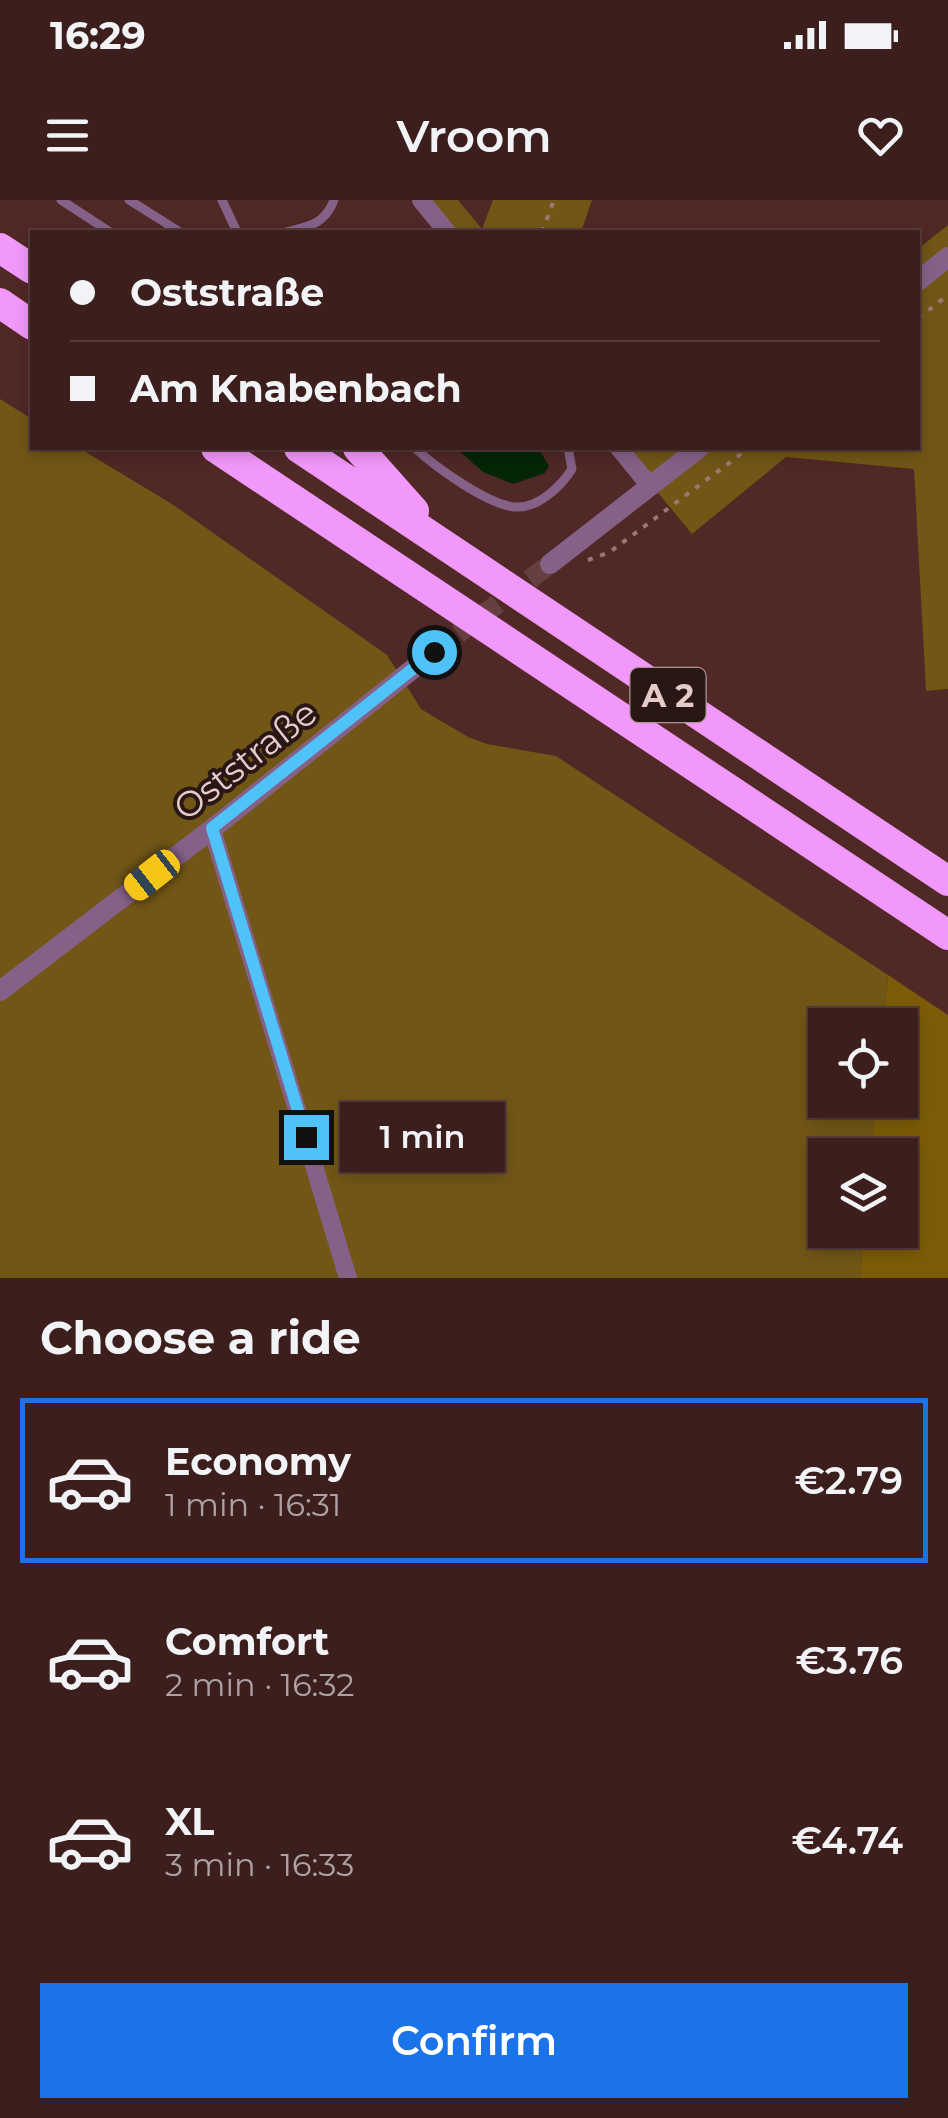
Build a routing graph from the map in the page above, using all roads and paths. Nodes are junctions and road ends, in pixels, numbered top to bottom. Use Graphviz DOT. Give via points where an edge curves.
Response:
graph roads {
  1 [pos="61,200"];
  2 [pos="129,200"];
  3 [pos="222,200"];
  4 [pos="334,200"];
  5 [pos="421,200"];
  6 [pos="554,200"];
  7 [pos="107,230"];
  8 [pos="177,230"];
  9 [pos="237,230"];
  10 [pos="294,230"];
  11 [pos="445,230"];
  12 [pos="543,230"];
  13 [pos="0,248"];
  14 [pos="948,257"];
  15 [pos="30,268"];
  16 [pos="920,278"];
  17 [pos="948,295"];
  18 [pos="0,307"];
  19 [pos="920,316"];
  20 [pos="30,323"];
  21 [pos="219,450"];
  22 [pos="302,450"];
  23 [pos="360,450"];
  24 [pos="418,450"];
  25 [pos="568,450"];
  26 [pos="621,450"];
  27 [pos="697,450"];
  28 [pos="746,450"];
  29 [pos="650,486"];
  30 [pos="443,544"];
  31 [pos="582,563"];
  32 [pos="550,564"];
  33 [pos="434,652"];
  34 [pos="212,828"];
  35 [pos="948,881"];
  36 [pos="948,935"];
  37 [pos="0,990"];
  38 [pos="348,1278"];
  1 -- 7 [label="lane"];
  2 -- 8 [label="lane"];
  3 -- 9 [label="lane"];
  4 -- 10 [label="lane" via="318,224"];
  5 -- 11 [label="street"];
  6 -- 12 [label="path"];
  13 -- 15 [label="highway"];
  14 -- 16 [label="street"];
  17 -- 19 [label="path"];
  18 -- 20 [label="highway"];
  21 -- 36 [label="highway, A 2"];
  22 -- 30 [label="highway, A 2"];
  23 -- 30 [label="highway"];
  24 -- 25 [label="lane" via="473,491 516,507 538,502 563,483 572,469"];
  26 -- 29 [label="street"];
  27 -- 29 [label="street"];
  28 -- 31 [label="path" via="610,552"];
  29 -- 32 [label="street"];
  30 -- 35 [label="highway, A 2"];
  33 -- 34 [label="street, Oststraße"];
  34 -- 37 [label="street, Oststraße"];
  34 -- 38 [label="street"];
}
